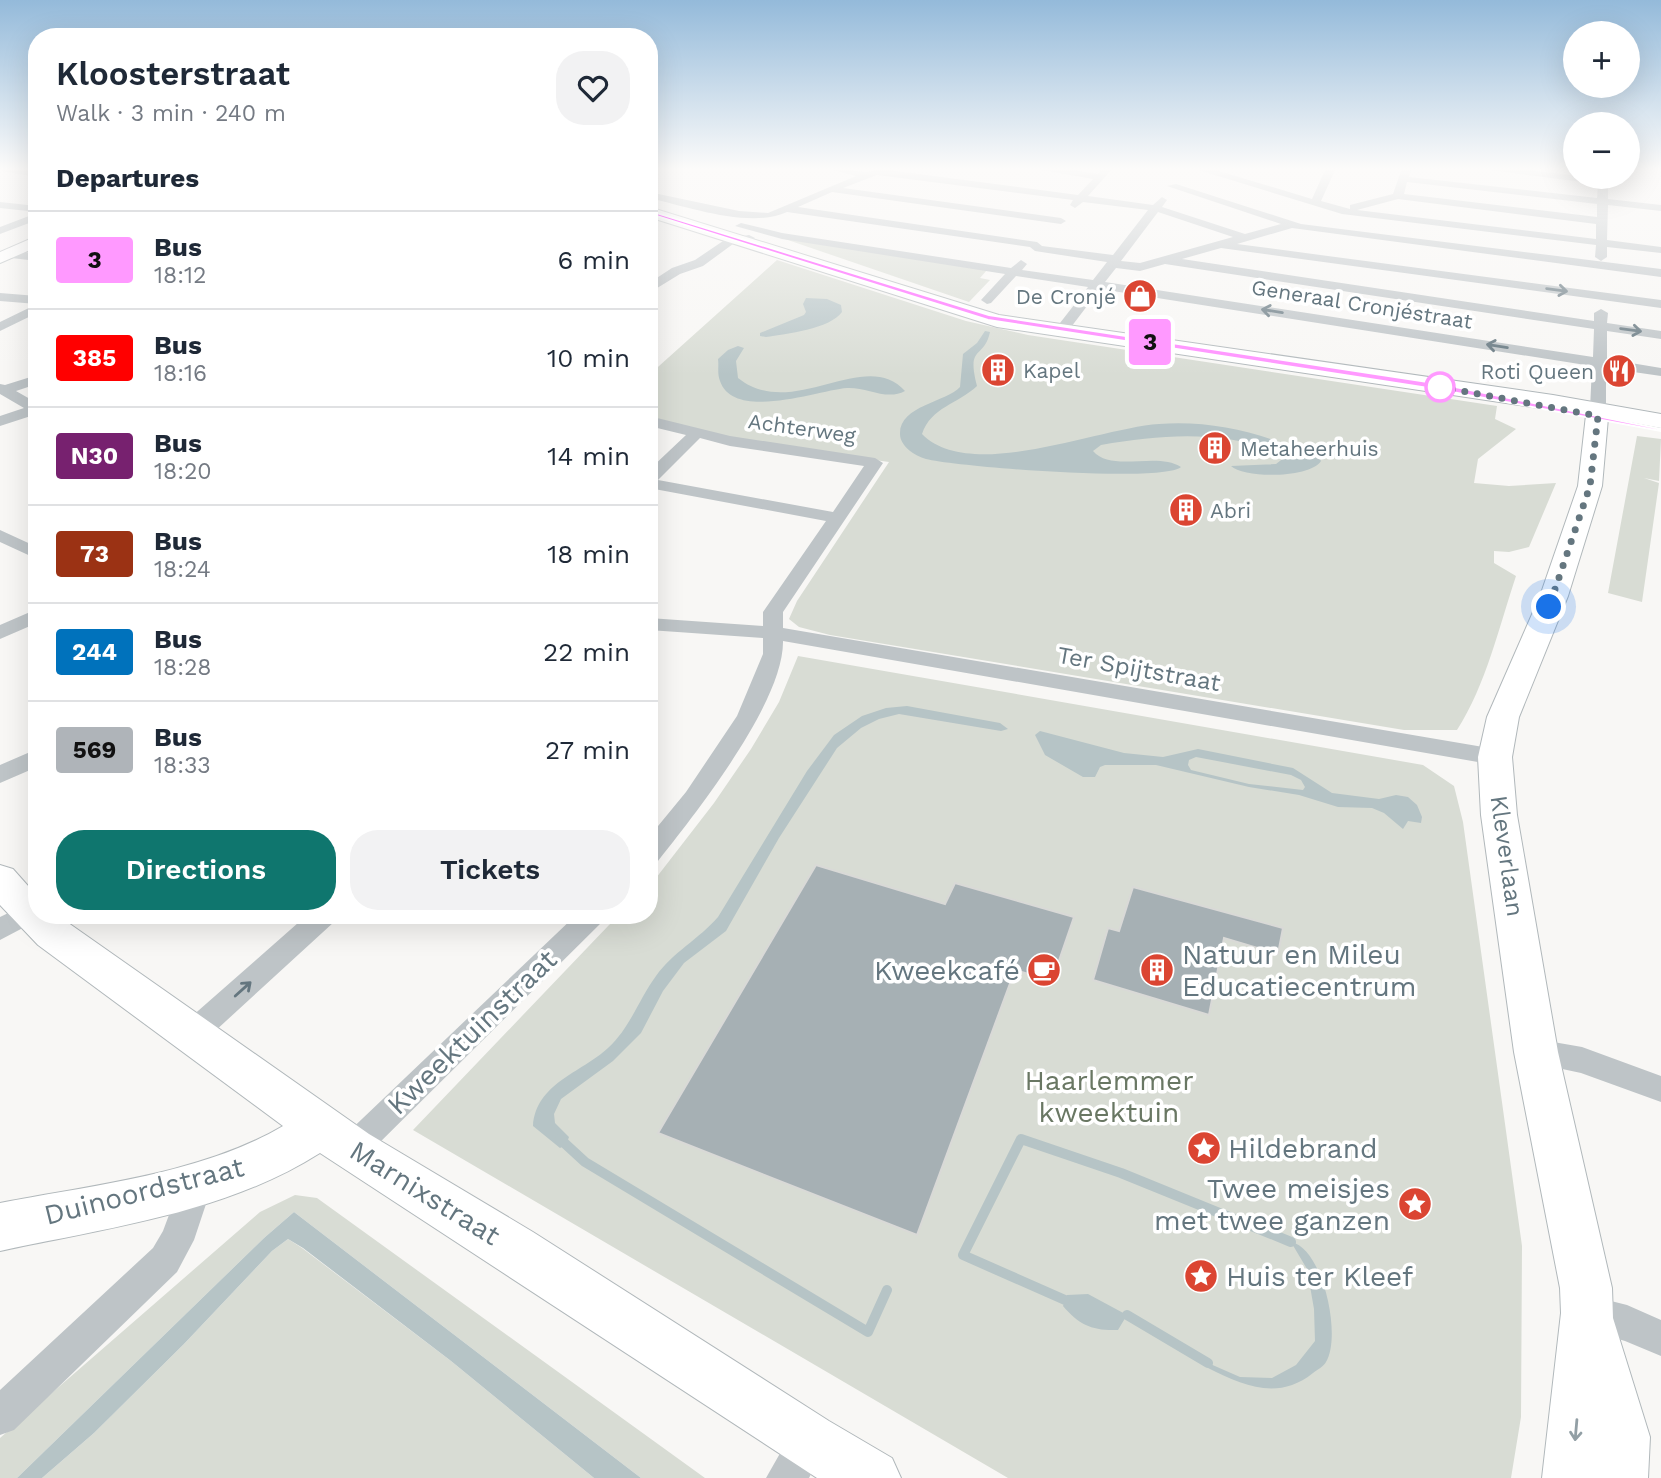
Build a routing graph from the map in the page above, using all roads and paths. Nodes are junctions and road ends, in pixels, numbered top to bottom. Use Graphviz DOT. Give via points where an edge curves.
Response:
graph roads {
  1 [pos="732,237"];
  2 [pos="759,237"];
  3 [pos="792,237"];
  4 [pos="1045,237"];
  5 [pos="1049,237"];
  6 [pos="1132,237"];
  7 [pos="1242,237"];
  8 [pos="1248,237"];
  9 [pos="1364,237"];
  10 [pos="1551,237"];
  11 [pos="1600,237"];
  12 [pos="1245,238"];
  13 [pos="28,242"];
  14 [pos="1599,243"];
  15 [pos="1222,245"];
  16 [pos="1661,250"];
  17 [pos="4,251"];
  18 [pos="28,255"];
  19 [pos="1165,260"];
  20 [pos="1113,261"];
  21 [pos="699,263"];
  22 [pos="1015,271"];
  23 [pos="1661,273"];
  24 [pos="1601,280"];
  25 [pos="658,283"];
  26 [pos="1096,284"];
  27 [pos="0,297"];
  28 [pos="658,298"];
  29 [pos="28,299"];
  30 [pos="1661,304"];
  31 [pos="987,309"];
  32 [pos="28,313"];
  33 [pos="1600,326"];
  34 [pos="0,327"];
  35 [pos="28,327"];
  36 [pos="1061,331"];
  37 [pos="0,335"];
  38 [pos="1661,335"];
  39 [pos="1597,362"];
  40 [pos="1661,372"];
  41 [pos="28,382"];
  42 [pos="2,389"];
  43 [pos="28,404"];
  44 [pos="28,412"];
  45 [pos="1598,412"];
  46 [pos="0,421"];
  47 [pos="1661,421"];
  48 [pos="658,423"];
  49 [pos="1661,429"];
  50 [pos="696,434"];
  51 [pos="658,471"];
  52 [pos="658,481"];
  53 [pos="838,518"];
  54 [pos="0,535"];
  55 [pos="28,549"];
  56 [pos="28,619"];
  57 [pos="658,626"];
  58 [pos="0,632"];
  59 [pos="773,633"];
  60 [pos="1495,757"];
  61 [pos="28,761"];
  62 [pos="0,775"];
  63 [pos="658,844"];
  64 [pos="0,879"];
  65 [pos="14,922"];
  66 [pos="315,924"];
  67 [pos="583,924"];
  68 [pos="192,1034"];
  69 [pos="1536,1052"];
  70 [pos="1661,1088"];
  71 [pos="337,1138"];
  72 [pos="197,1183"];
  73 [pos="0,1227"];
  74 [pos="1587,1313"];
  75 [pos="1661,1338"];
  76 [pos="0,1416"];
  77 [pos="797,1460"];
  78 [pos="872,1478"];
  79 [pos="1571,1478"];
  80 [pos="1619,1478"];
  1 -- 21 [label="street"];
  2 -- 31 [label="main road" via="876,283"];
  3 -- 22 [label="street, Generaal Cronjéstraat"];
  4 -- 22 [label="street"];
  5 -- 20 [label="street"];
  6 -- 20 [label="street"];
  7 -- 12 [label="street"];
  8 -- 12 [label="street"];
  9 -- 24 [label="street"];
  10 -- 14 [label="street"];
  11 -- 14 [label="street"];
  12 -- 15 [label="street"];
  13 -- 17 [label="main road"];
  14 -- 16 [label="street"];
  14 -- 24 [label="street"];
  15 -- 19 [label="street"];
  15 -- 24 [label="street, one-way"];
  17 -- 18 [label="street"];
  19 -- 20 [label="street" via="1140,267"];
  19 -- 33 [label="street"];
  20 -- 26 [label="street"];
  21 -- 25 [label="street"];
  21 -- 28 [label="street" via="696,271"];
  22 -- 26 [label="street, Generaal Cronjéstraat"];
  22 -- 31 [label="street"];
  23 -- 24 [label="street"];
  24 -- 30 [label="street"];
  24 -- 33 [label="street"];
  26 -- 36 [label="street"];
  39 -- 26 [label="street, Generaal Cronjéstraat, one-way"];
  27 -- 29 [label="street"];
  31 -- 36 [label="main road"];
  32 -- 34 [label="street"];
  33 -- 38 [label="street, one-way"];
  33 -- 39 [label="street"];
  35 -- 37 [label="street"];
  36 -- 45 [label="main road"];
  39 -- 40 [label="street, Generaal Cronjéstraat"];
  39 -- 45 [label="street"];
  41 -- 42 [label="street"];
  42 -- 43 [label="street"];
  44 -- 46 [label="street"];
  45 -- 47 [label="main road"];
  45 -- 49 [label="main road"];
  45 -- 60 [label="main road, Kleverlaan" via="1590,486 1554,596 1503,717"];
  48 -- 50 [label="street, Achterweg"];
  50 -- 51 [label="street"];
  50 -- 53 [label="street, Achterweg" via="875,463"];
  52 -- 53 [label="street"];
  53 -- 59 [label="street, Achterweg" via="773,612"];
  54 -- 55 [label="street"];
  56 -- 58 [label="street"];
  57 -- 59 [label="street, Ter Spijtstraat"];
  59 -- 60 [label="street, Ter Spijtstraat"];
  59 -- 63 [label="street" via="773,654 748,716 695,798"];
  60 -- 69 [label="main road, Kleverlaan" via="1499,816"];
  61 -- 62 [label="street"];
  64 -- 65 [label="main road, Marnixstraat"];
  65 -- 68 [label="main road, Marnixstraat" via="52,934"];
  68 -- 66 [label="street, one-way"];
  67 -- 71 [label="street, Kweektuinstraat"];
  68 -- 71 [label="main road, Marnixstraat"];
  69 -- 70 [label="street" via="1582,1060"];
  69 -- 74 [label="main road, Kleverlaan" via="1586,1288"];
  71 -- 72 [label="main road, Duinoordstraat" via="294,1147"];
  71 -- 77 [label="main road, Marnixstraat" via="515,1250"];
  72 -- 73 [label="main road, Duinoordstraat"];
  72 -- 76 [label="street" via="165,1260"];
  74 -- 75 [label="street"];
  74 -- 79 [label="main road, Kleverlaan, one-way"];
  74 -- 80 [label="main road, Kleverlaan" via="1622,1437"];
  77 -- 78 [label="main road, Marnixstraat"];
}
